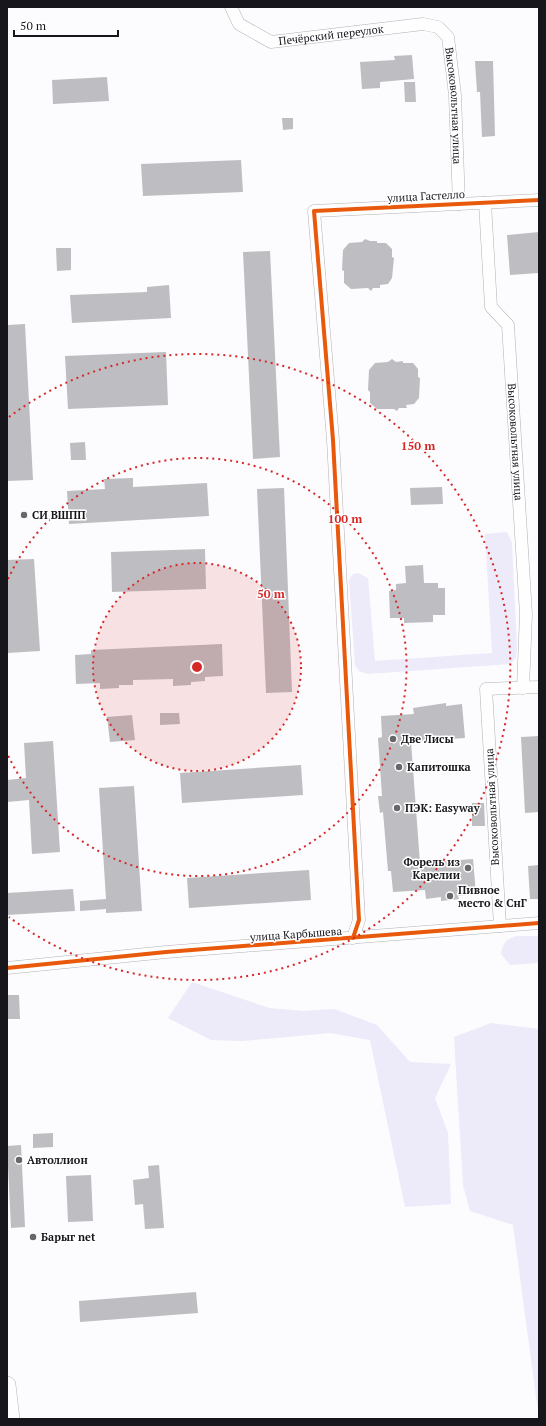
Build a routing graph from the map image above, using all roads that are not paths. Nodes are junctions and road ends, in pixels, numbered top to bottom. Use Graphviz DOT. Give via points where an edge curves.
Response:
graph roads {
  1 [pos="231,7"];
  2 [pos="423,24"];
  3 [pos="539,200"];
  4 [pos="485,203"];
  5 [pos="459,204"];
  6 [pos="539,687"];
  7 [pos="523,688"];
  8 [pos="539,923"];
  9 [pos="500,926"];
  10 [pos="353,938"];
  11 [pos="7,968"];
  12 [pos="7,1385"];
  13 [pos="11,1419"];
  1 -- 2 [label="street, Печёрский переулок" via="239,24 271,42"];
  2 -- 5 [label="street, Высоковольтная улица" via="438,26 448,37 455,94"];
  3 -- 4 [label="street, улица Гастелло"];
  4 -- 5 [label="street, улица Гастелло"];
  4 -- 7 [label="street, Высоковольтная улица" via="491,306 508,325 526,614"];
  5 -- 10 [label="street, улица Гастелло" via="314,211 333,440 348,682 359,920"];
  6 -- 7 [label="street"];
  7 -- 9 [label="street, Высоковольтная улица" via="486,689"];
  8 -- 9 [label="street, улица Карбышева"];
  9 -- 10 [label="street, улица Карбышева"];
  10 -- 11 [label="street, улица Карбышева" via="166,952"];
  12 -- 13 [label="main road"];
}
